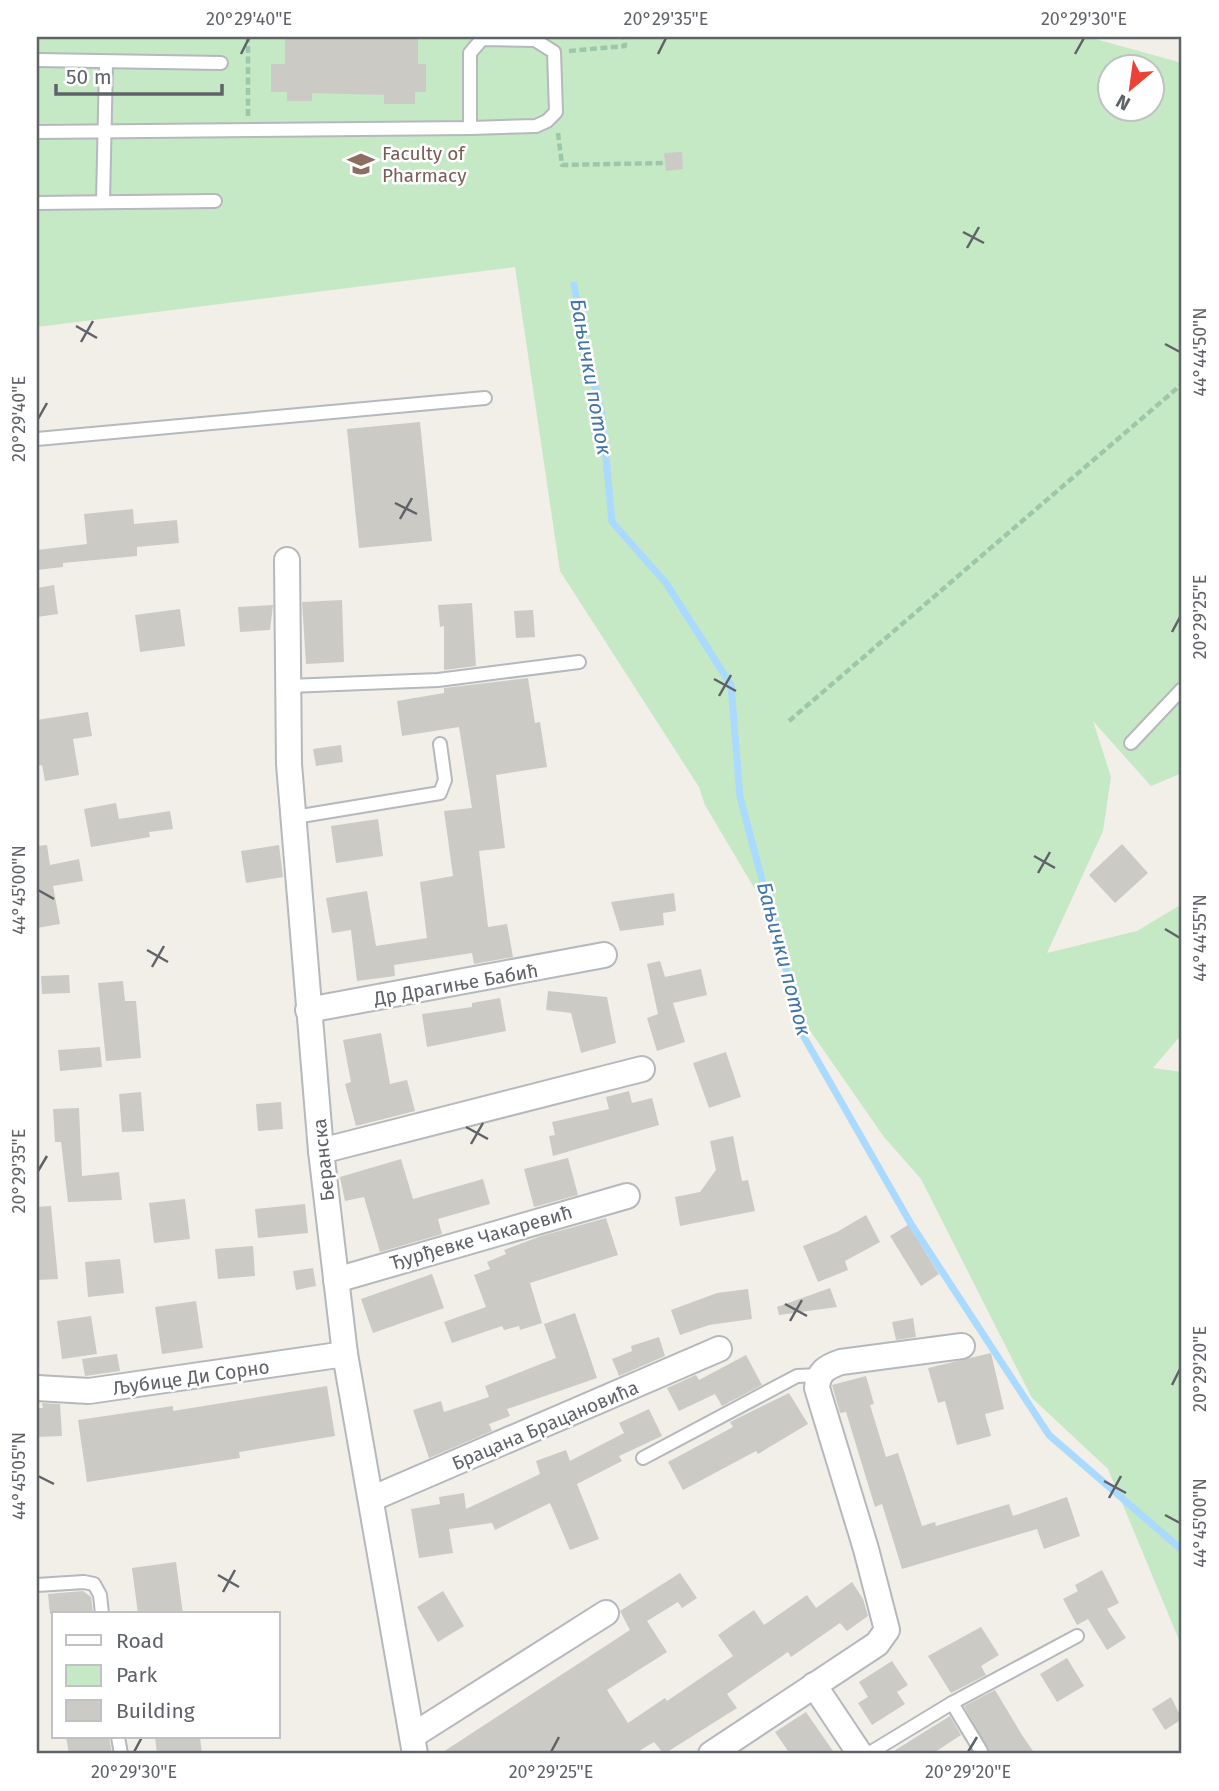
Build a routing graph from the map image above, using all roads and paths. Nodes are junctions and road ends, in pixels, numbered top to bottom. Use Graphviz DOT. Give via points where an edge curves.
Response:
graph roads {
  1 [pos="248,37"];
  2 [pos="624,37"];
  3 [pos="554,52"];
  4 [pos="37,60"];
  5 [pos="221,63"];
  6 [pos="106,64"];
  7 [pos="555,112"];
  8 [pos="470,128"];
  9 [pos="37,132"];
  10 [pos="247,132"];
  11 [pos="104,133"];
  12 [pos="665,163"];
  13 [pos="215,201"];
  14 [pos="103,202"];
  15 [pos="37,204"];
  16 [pos="1182,384"];
  17 [pos="485,398"];
  18 [pos="37,439"];
  19 [pos="287,560"];
  20 [pos="579,662"];
  21 [pos="289,686"];
  22 [pos="1182,689"];
  23 [pos="789,721"];
  24 [pos="1131,743"];
  25 [pos="440,744"];
  26 [pos="295,817"];
  27 [pos="604,955"];
  28 [pos="308,1010"];
  29 [pos="642,1069"];
  30 [pos="321,1151"];
  31 [pos="627,1196"];
  32 [pos="336,1280"];
  33 [pos="962,1346"];
  34 [pos="719,1349"];
  35 [pos="345,1354"];
  36 [pos="819,1377"];
  37 [pos="37,1388"];
  38 [pos="643,1458"];
  39 [pos="371,1499"];
  40 [pos="37,1585"];
  41 [pos="103,1612"];
  42 [pos="606,1613"];
  43 [pos="1077,1636"];
  44 [pos="814,1685"];
  45 [pos="952,1703"];
  46 [pos="413,1745"];
  47 [pos="726,1750"];
  48 [pos="981,1751"];
  49 [pos="860,1754"];
  50 [pos="868,1754"];
  1 -- 10 [label="path"];
  2 -- 3 [label="path" via="625,46"];
  3 -- 7 [label="lane"];
  3 -- 8 [label="lane" via="535,40 474,44 470,52"];
  4 -- 6 [label="lane"];
  5 -- 6 [label="lane"];
  6 -- 11 [label="lane"];
  7 -- 8 [label="lane" via="536,125"];
  7 -- 12 [label="path" via="562,165"];
  8 -- 10 [label="lane"];
  9 -- 11 [label="lane"];
  10 -- 11 [label="lane"];
  11 -- 14 [label="lane"];
  13 -- 14 [label="lane"];
  14 -- 15 [label="lane"];
  16 -- 23 [label="path"];
  17 -- 18 [label="lane"];
  19 -- 21 [label="street, Беранска"];
  20 -- 21 [label="lane" via="438,680"];
  21 -- 26 [label="street, Беранска" via="289,764"];
  22 -- 24 [label="lane"];
  25 -- 26 [label="lane" via="445,780 440,793"];
  26 -- 28 [label="street, Беранска"];
  27 -- 28 [label="street, Др Драгиње Бабић"];
  28 -- 30 [label="street, Беранска"];
  29 -- 30 [label="street"];
  30 -- 32 [label="street, Беранска"];
  31 -- 32 [label="street, Ђурђевке Чакаревић"];
  32 -- 35 [label="street, Беранска"];
  33 -- 36 [label="street" via="841,1362"];
  34 -- 39 [label="street, Брацана Брацановића"];
  35 -- 37 [label="street, Љубице Ди Сорно" via="89,1391"];
  35 -- 39 [label="street, Беранска"];
  36 -- 38 [label="lane" via="797,1376"];
  36 -- 44 [label="street" via="817,1388 887,1624 877,1644"];
  39 -- 46 [label="street, Беранска"];
  40 -- 41 [label="lane" via="94,1584"];
  42 -- 46 [label="street"];
  43 -- 45 [label="lane"];
  44 -- 47 [label="street"];
  44 -- 49 [label="street"];
  45 -- 48 [label="lane"];
  45 -- 50 [label="lane"];
}
